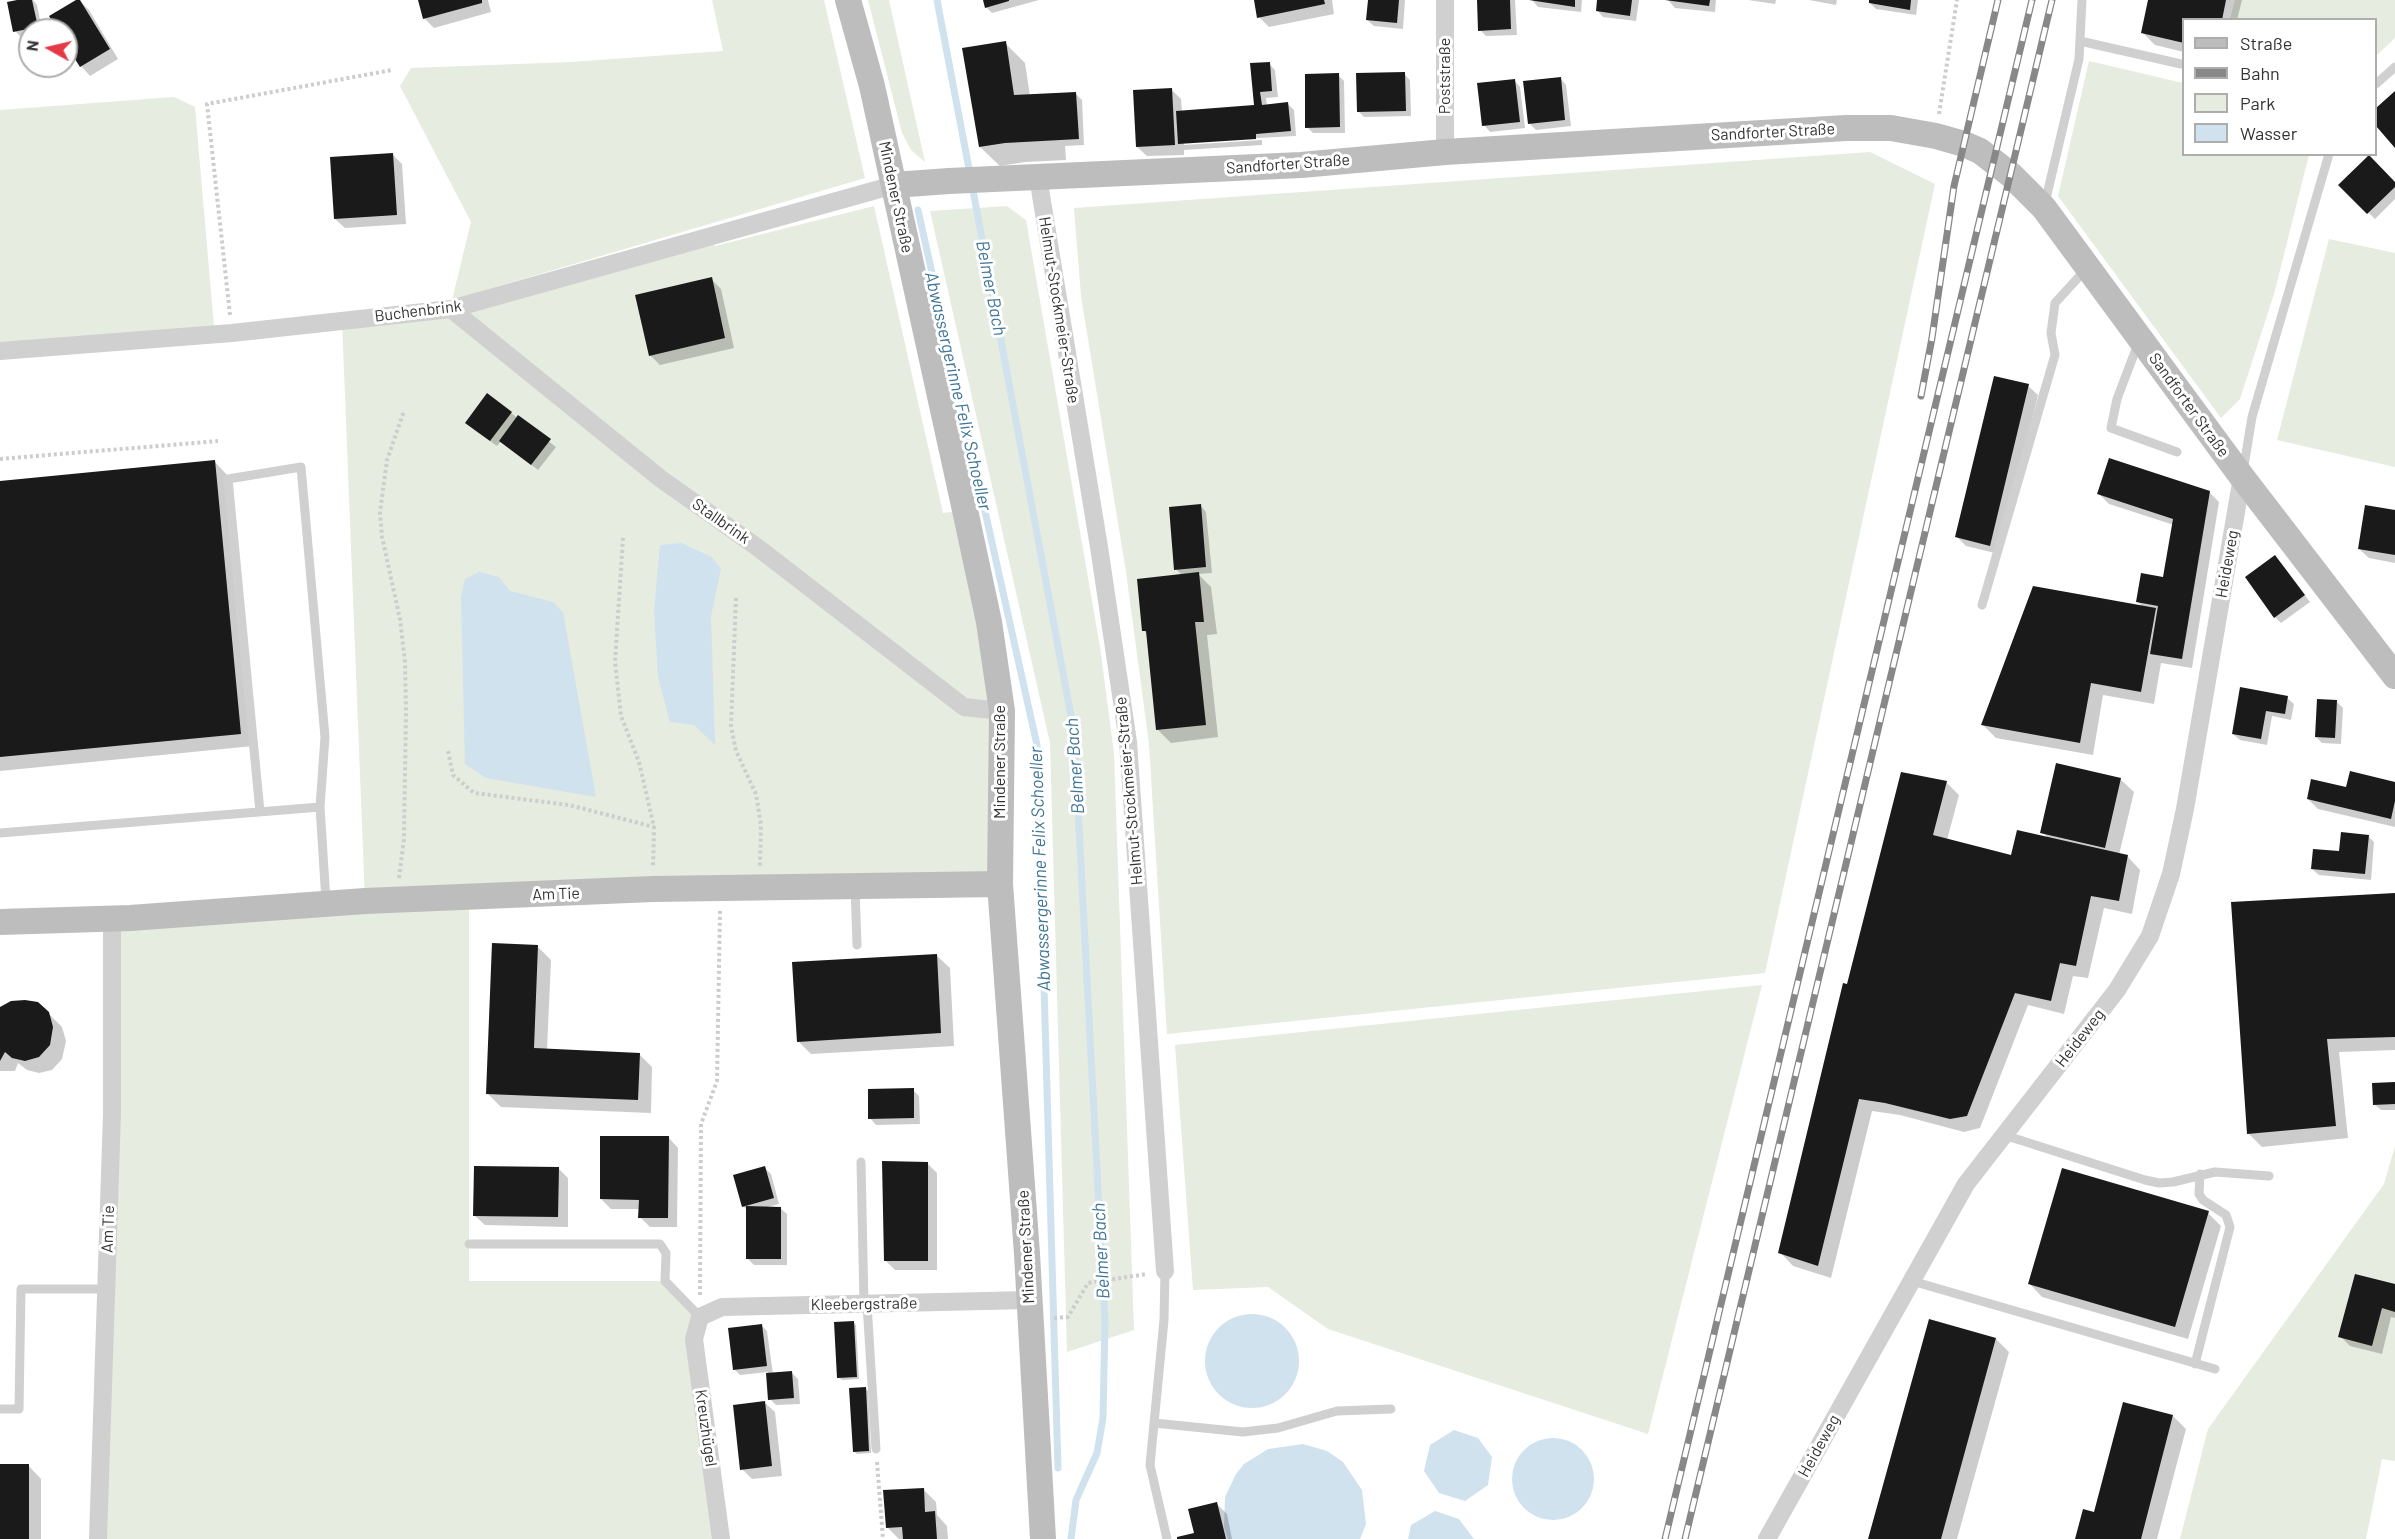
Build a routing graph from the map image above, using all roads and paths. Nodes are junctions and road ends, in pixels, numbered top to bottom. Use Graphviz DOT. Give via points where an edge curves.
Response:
graph roads {
  1 [pos="848,0"];
  2 [pos="1445,0"];
  3 [pos="1957,0"];
  4 [pos="2082,0"];
  5 [pos="2080,41"];
  6 [pos="2181,64"];
  7 [pos="2395,67"];
  8 [pos="392,70"];
  9 [pos="2377,83"];
  10 [pos="1936,136"];
  11 [pos="1445,152"];
  12 [pos="2328,156"];
  13 [pos="1038,177"];
  14 [pos="894,185"];
  15 [pos="2044,208"];
  16 [pos="2088,268"];
  17 [pos="451,309"];
  18 [pos="232,333"];
  19 [pos="2140,339"];
  20 [pos="0,351"];
  21 [pos="404,411"];
  22 [pos="218,441"];
  23 [pos="2177,452"];
  24 [pos="0,459"];
  25 [pos="2242,477"];
  26 [pos="623,538"];
  27 [pos="736,598"];
  28 [pos="1982,605"];
  29 [pos="2395,676"];
  30 [pos="1002,711"];
  31 [pos="448,752"];
  32 [pos="320,807"];
  33 [pos="260,812"];
  34 [pos="654,827"];
  35 [pos="0,833"];
  36 [pos="1000,884"];
  37 [pos="855,886"];
  38 [pos="720,888"];
  39 [pos="760,888"];
  40 [pos="653,890"];
  41 [pos="397,899"];
  42 [pos="327,904"];
  43 [pos="112,919"];
  44 [pos="0,922"];
  45 [pos="857,945"];
  46 [pos="2004,1135"];
  47 [pos="861,1162"];
  48 [pos="2200,1174"];
  49 [pos="2269,1176"];
  50 [pos="470,1244"];
  51 [pos="1165,1271"];
  52 [pos="1912,1281"];
  53 [pos="106,1289"];
  54 [pos="1029,1300"];
  55 [pos="865,1304"];
  56 [pos="700,1317"];
  57 [pos="1046,1319"];
  58 [pos="2195,1364"];
  59 [pos="2215,1369"];
  60 [pos="0,1409"];
  61 [pos="1391,1409"];
  62 [pos="1154,1423"];
  63 [pos="876,1449"];
  64 [pos="98,1539"];
  65 [pos="721,1539"];
  66 [pos="883,1539"];
  67 [pos="1042,1539"];
  68 [pos="1167,1539"];
  69 [pos="1767,1539"];
  1 -- 14 [label="street, Mindener Straße"];
  2 -- 11 [label="street, Poststraße"];
  3 -- 10 [label="path"];
  4 -- 5 [label="lane"];
  5 -- 6 [label="lane"];
  5 -- 15 [label="lane"];
  7 -- 9 [label="lane"];
  8 -- 18 [label="path" via="207,104"];
  10 -- 11 [label="street, Sandforter Straße" via="1891,128 1846,128"];
  10 -- 15 [label="street, Sandforter Straße" via="1980,151"];
  11 -- 13 [label="street, Sandforter Straße" via="1301,165"];
  12 -- 25 [label="lane" via="2252,417"];
  13 -- 14 [label="street, Sandforter Straße"];
  13 -- 51 [label="street, Helmut-Stockmeier-Straße" via="1128,742"];
  14 -- 17 [label="street, Buchenbrink"];
  14 -- 30 [label="street, Mindener Straße" via="989,622"];
  15 -- 16 [label="street, Sandforter Straße"];
  16 -- 19 [label="street, Sandforter Straße"];
  16 -- 28 [label="lane" via="2055,303 2050,333 2055,355"];
  17 -- 18 [label="street, Buchenbrink"];
  17 -- 30 [label="street, Stallbrink" via="661,479 757,547 964,707"];
  18 -- 20 [label="street, Buchenbrink"];
  19 -- 23 [label="lane" via="2110,428"];
  19 -- 25 [label="street, Sandforter Straße"];
  21 -- 41 [label="path" via="387,460 380,512 405,662 404,839"];
  22 -- 24 [label="path"];
  25 -- 29 [label="street, Sandforter Straße"];
  25 -- 46 [label="street, Heideweg" via="2185,809 2171,874 2150,936 2117,990"];
  26 -- 34 [label="path" via="615,663 621,716 639,762"];
  27 -- 39 [label="path" via="731,726 736,751 756,794 761,825"];
  30 -- 36 [label="street, Mindener Straße"];
  31 -- 34 [label="path" via="453,775 474,793 568,805"];
  32 -- 33 [label="lane"];
  32 -- 33 [label="lane" via="325,737 301,466 228,479"];
  32 -- 42 [label="lane"];
  33 -- 35 [label="lane"];
  34 -- 40 [label="path"];
  36 -- 37 [label="street, Am Tie"];
  36 -- 54 [label="street, Mindener Straße"];
  37 -- 39 [label="street, Am Tie"];
  37 -- 45 [label="lane"];
  38 -- 39 [label="street, Am Tie"];
  38 -- 40 [label="street, Am Tie"];
  38 -- 56 [label="path" via="717,1081 701,1124"];
  40 -- 41 [label="street, Am Tie"];
  41 -- 42 [label="street, Am Tie"];
  42 -- 43 [label="street, Am Tie"];
  43 -- 44 [label="street, Am Tie"];
  43 -- 53 [label="street, Am Tie" via="112,1113"];
  46 -- 48 [label="lane" via="2145,1180 2173,1182"];
  46 -- 52 [label="street, Heideweg" via="1966,1184"];
  47 -- 55 [label="lane"];
  48 -- 49 [label="lane"];
  48 -- 58 [label="lane" via="2199,1194 2226,1215 2230,1227"];
  50 -- 56 [label="lane" via="660,1244 666,1253 665,1281"];
  51 -- 57 [label="path" via="1088,1283 1068,1317"];
  51 -- 62 [label="lane"];
  52 -- 58 [label="lane"];
  52 -- 69 [label="street, Heideweg"];
  53 -- 60 [label="lane" via="21,1289 18,1409"];
  53 -- 64 [label="street, Am Tie"];
  54 -- 55 [label="street, Kleebergstraße"];
  54 -- 67 [label="street, Mindener Straße"];
  55 -- 56 [label="street, Kleebergstraße" via="722,1307"];
  55 -- 63 [label="lane"];
  56 -- 65 [label="street, Kreuzhügel" via="694,1339"];
  58 -- 59 [label="lane"];
  61 -- 62 [label="lane" via="1337,1411 1278,1428 1243,1432"];
  62 -- 68 [label="lane" via="1150,1465"];
  63 -- 66 [label="path"];
}
